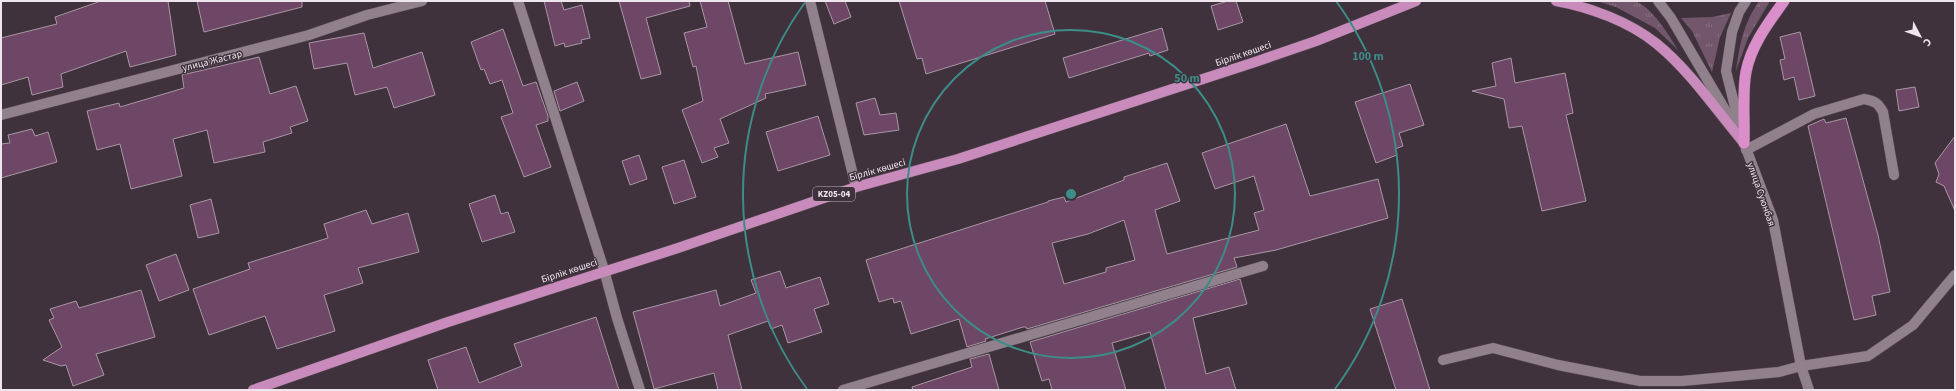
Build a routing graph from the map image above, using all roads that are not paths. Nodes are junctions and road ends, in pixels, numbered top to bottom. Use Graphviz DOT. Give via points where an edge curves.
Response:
graph roads {
  1 [pos="422,1"];
  2 [pos="518,1"];
  3 [pos="810,1"];
  4 [pos="1416,1"];
  5 [pos="1556,1"];
  6 [pos="1658,1"];
  7 [pos="1746,1"];
  8 [pos="1784,1"];
  9 [pos="1,115"];
  10 [pos="1745,147"];
  11 [pos="1894,175"];
  12 [pos="856,187"];
  13 [pos="1263,266"];
  14 [pos="604,270"];
  15 [pos="1955,276"];
  16 [pos="1443,360"];
  17 [pos="1800,366"];
  18 [pos="253,390"];
  19 [pos="640,390"];
  20 [pos="843,390"];
  21 [pos="1809,390"];
  1 -- 9 [label="street, улица Жастар" via="367,15 308,35"];
  2 -- 14 [label="street"];
  3 -- 12 [label="street"];
  4 -- 12 [label="main road, Бірлік көшесі / KZ05-04" via="1316,41 1191,84 958,159"];
  5 -- 10 [label="main road" via="1613,19 1656,43 1679,64"];
  6 -- 10 [label="street" via="1671,18"];
  7 -- 10 [label="street, улица Суюнбая" via="1732,32 1726,71"];
  8 -- 10 [label="highway" via="1763,31 1746,72"];
  10 -- 11 [label="street" via="1814,114 1864,99 1879,104 1883,112"];
  10 -- 17 [label="street, улица Суюнбая" via="1773,220"];
  12 -- 14 [label="main road, Бірлік көшесі / KZ05-04" via="678,248"];
  13 -- 20 [label="street"];
  14 -- 18 [label="main road, Бірлік көшесі / KZ05-04"];
  14 -- 19 [label="street"];
  15 -- 17 [label="street" via="1913,325 1868,356"];
  16 -- 17 [label="street" via="1494,348 1558,365 1640,381 1682,381 1780,372"];
  17 -- 21 [label="street, улица Суюнбая"];
}
